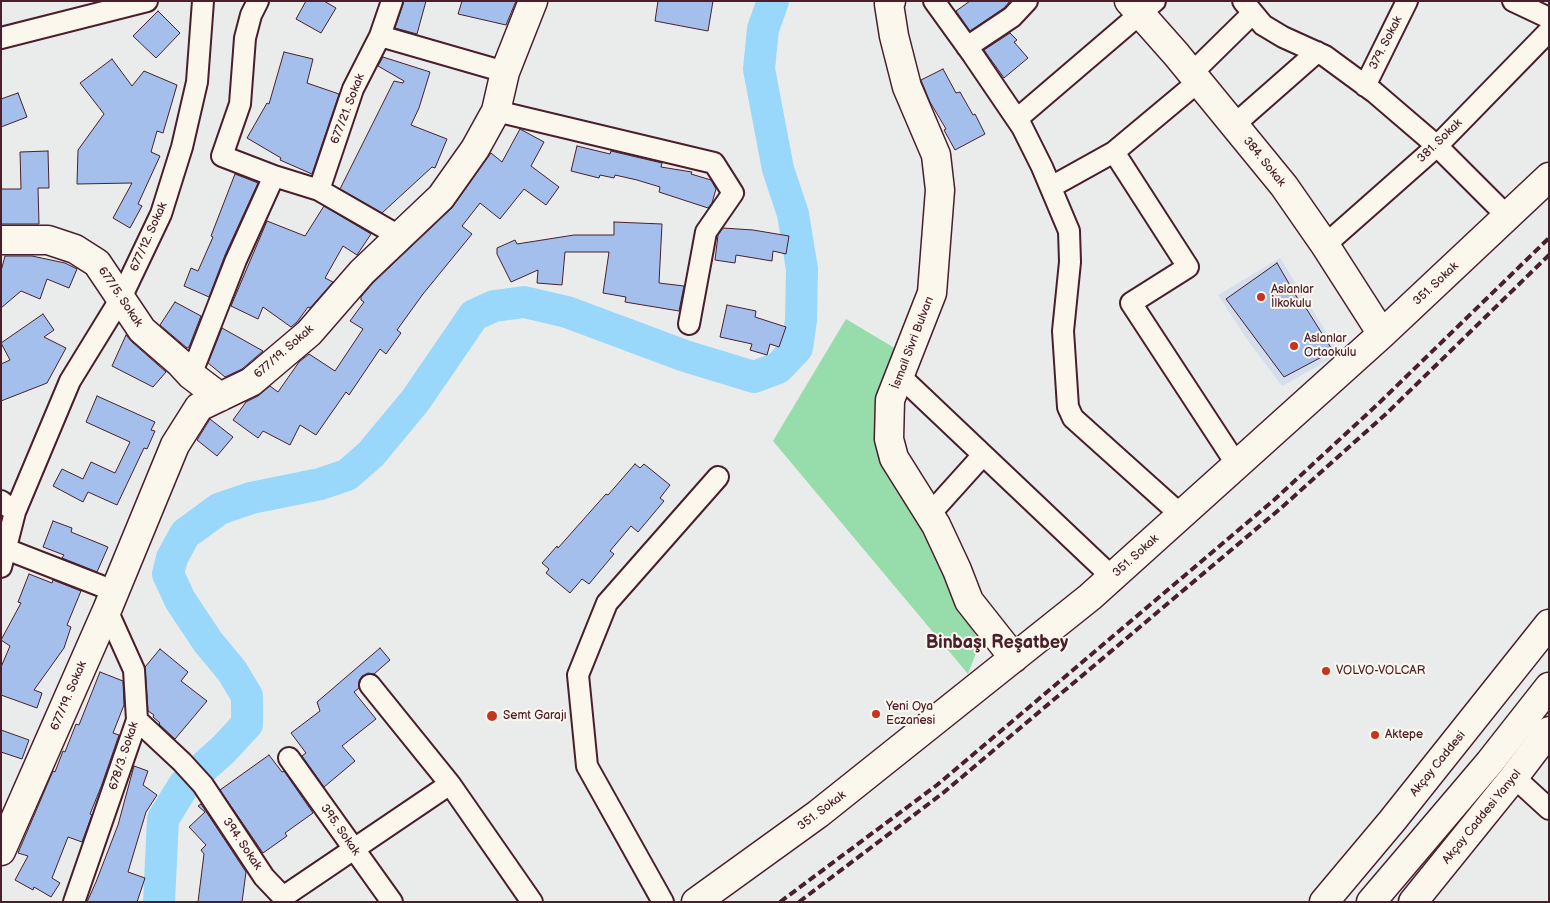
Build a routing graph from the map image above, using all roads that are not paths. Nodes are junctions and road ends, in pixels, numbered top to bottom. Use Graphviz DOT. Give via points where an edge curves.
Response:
graph roads {
  1 [pos="148,1"];
  2 [pos="203,1"];
  3 [pos="258,1"];
  4 [pos="392,1"];
  5 [pos="533,1"];
  6 [pos="891,1"];
  7 [pos="934,1"];
  8 [pos="1028,1"];
  9 [pos="1407,1"];
  10 [pos="1513,1"];
  11 [pos="1142,6"];
  12 [pos="1248,7"];
  13 [pos="1549,18"];
  14 [pos="1549,31"];
  15 [pos="380,36"];
  16 [pos="1,38"];
  17 [pos="967,47"];
  18 [pos="1317,52"];
  19 [pos="505,72"];
  20 [pos="1195,77"];
  21 [pos="1365,86"];
  22 [pos="496,111"];
  23 [pos="1016,119"];
  24 [pos="1234,125"];
  25 [pos="1437,146"];
  26 [pos="1114,152"];
  27 [pos="274,176"];
  28 [pos="1549,176"];
  29 [pos="1051,187"];
  30 [pos="319,190"];
  31 [pos="1507,216"];
  32 [pos="398,236"];
  33 [pos="1,240"];
  34 [pos="1325,246"];
  35 [pos="121,298"];
  36 [pos="689,324"];
  37 [pos="1382,334"];
  38 [pos="191,375"];
  39 [pos="900,376"];
  40 [pos="220,396"];
  41 [pos="983,455"];
  42 [pos="1238,465"];
  43 [pos="718,477"];
  44 [pos="8,507"];
  45 [pos="930,515"];
  46 [pos="1181,515"];
  47 [pos="4,558"];
  48 [pos="1112,577"];
  49 [pos="110,601"];
  50 [pos="1549,624"];
  51 [pos="1014,658"];
  52 [pos="370,685"];
  53 [pos="1549,687"];
  54 [pos="137,720"];
  55 [pos="1549,731"];
  56 [pos="289,758"];
  57 [pos="1514,777"];
  58 [pos="450,784"];
  59 [pos="1549,809"];
  60 [pos="353,850"];
  61 [pos="1,851"];
  62 [pos="284,900"];
  63 [pos="74,902"];
  64 [pos="392,902"];
  65 [pos="532,902"];
  66 [pos="663,902"];
  67 [pos="696,902"];
  68 [pos="1324,902"];
  69 [pos="1371,902"];
  70 [pos="1413,902"];
  1 -- 16 [label="street"];
  2 -- 35 [label="street, 677/12. Sokak" via="197,82 182,147 161,214"];
  3 -- 27 [label="street" via="245,38 240,104 222,156"];
  4 -- 15 [label="street, 677/21. Sokak"];
  5 -- 19 [label="main road, 677/19. Sokak"];
  6 -- 39 [label="main road, İsmail Sivri Bulvarı" via="894,36 907,87 936,155 940,190 932,293"];
  7 -- 17 [label="street"];
  8 -- 17 [label="street" via="1012,17"];
  9 -- 21 [label="street, 379. Sokak"];
  10 -- 13 [label="street"];
  11 -- 20 [label="main road, 384. Sokak"];
  11 -- 23 [label="street"];
  12 -- 18 [label="street" via="1263,25"];
  12 -- 20 [label="street"];
  14 -- 25 [label="street, 381. Sokak"];
  15 -- 19 [label="street"];
  15 -- 30 [label="street, 677/21. Sokak" via="353,89"];
  17 -- 23 [label="street"];
  18 -- 21 [label="street"];
  18 -- 24 [label="street"];
  19 -- 22 [label="main road, 677/19. Sokak"];
  20 -- 24 [label="main road, 384. Sokak"];
  20 -- 26 [label="street"];
  21 -- 25 [label="street"];
  22 -- 32 [label="main road, 677/19. Sokak" via="475,149 441,197"];
  22 -- 36 [label="street" via="714,163 733,193 706,232"];
  23 -- 29 [label="street"];
  24 -- 34 [label="main road, 384. Sokak" via="1284,186"];
  25 -- 31 [label="street"];
  25 -- 34 [label="street, 381. Sokak"];
  26 -- 29 [label="street"];
  26 -- 42 [label="street" via="1188,267 1131,303"];
  27 -- 30 [label="street"];
  27 -- 38 [label="street" via="236,260"];
  28 -- 31 [label="main road, 351. Sokak"];
  29 -- 46 [label="street" via="1069,231 1070,262 1063,331 1068,407 1074,418"];
  30 -- 32 [label="street"];
  31 -- 37 [label="main road, 351. Sokak"];
  32 -- 40 [label="main road, 677/19. Sokak" via="309,333 251,382"];
  33 -- 35 [label="main road, 677/5. Sokak" via="48,240 75,249 97,263"];
  34 -- 37 [label="main road, 384. Sokak"];
  35 -- 38 [label="main road, 677/5. Sokak" via="142,330"];
  35 -- 44 [label="street, 677/12. Sokak" via="70,381"];
  37 -- 42 [label="main road, 351. Sokak"];
  38 -- 40 [label="main road, 677/5. Sokak"];
  39 -- 41 [label="street"];
  39 -- 45 [label="main road, İsmail Sivri Bulvarı" via="890,400 889,439 894,458"];
  40 -- 49 [label="main road, 677/19. Sokak" via="198,407 175,445"];
  41 -- 45 [label="street"];
  41 -- 48 [label="street"];
  42 -- 46 [label="main road, 351. Sokak"];
  43 -- 66 [label="street" via="607,603 578,675 588,766"];
  44 -- 47 [label="street, 677/12. Sokak"];
  45 -- 51 [label="main road, İsmail Sivri Bulvarı" via="969,601"];
  46 -- 48 [label="main road, 351. Sokak"];
  47 -- 49 [label="street"];
  48 -- 51 [label="main road, 351. Sokak"];
  49 -- 54 [label="street, 678/3. Sokak" via="134,670"];
  49 -- 61 [label="main road, 677/19. Sokak"];
  50 -- 68 [label="main road, Akçay Caddesi"];
  51 -- 67 [label="main road, 351. Sokak" via="818,814"];
  52 -- 58 [label="street"];
  53 -- 69 [label="main road"];
  54 -- 62 [label="street, 394. Sokak" via="203,784 264,877"];
  54 -- 63 [label="street, 678/3. Sokak"];
  55 -- 57 [label="main road, Akçay Caddesi Yanyol"];
  56 -- 60 [label="street, 395. Sokak"];
  57 -- 59 [label="street"];
  57 -- 70 [label="main road, Akçay Caddesi Yanyol"];
  58 -- 60 [label="street"];
  58 -- 65 [label="street"];
  60 -- 62 [label="street"];
  60 -- 64 [label="street, 395. Sokak"];
}
